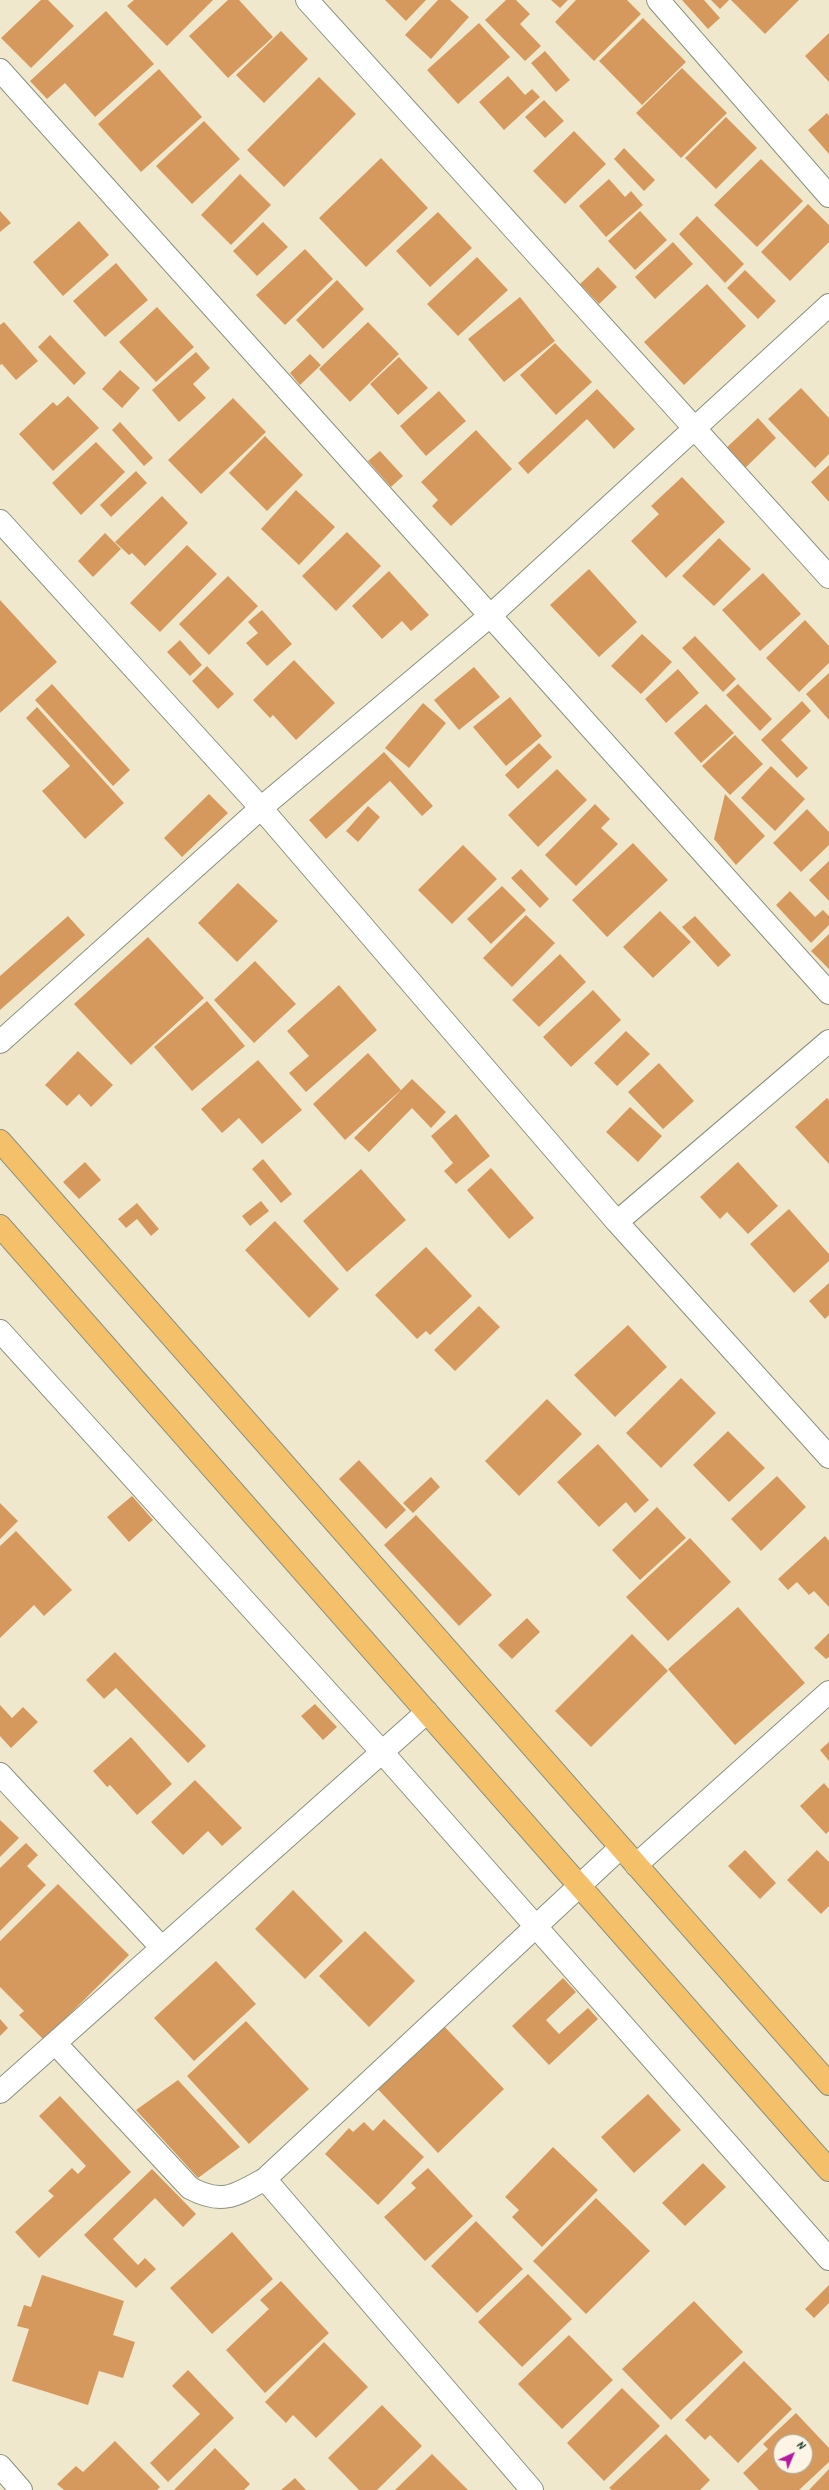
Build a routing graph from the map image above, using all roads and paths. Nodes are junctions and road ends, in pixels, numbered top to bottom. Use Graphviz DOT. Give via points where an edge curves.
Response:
graph roads {
  1 [pos="306,0"];
  2 [pos="658,0"];
  3 [pos="0,70"];
  4 [pos="829,196"];
  5 [pos="829,305"];
  6 [pos="694,428"];
  7 [pos="0,521"];
  8 [pos="829,577"];
  9 [pos="491,615"];
  10 [pos="261,808"];
  11 [pos="829,993"];
  12 [pos="829,1041"];
  13 [pos="0,1042"];
  14 [pos="0,1141"];
  15 [pos="617,1222"];
  16 [pos="0,1226"];
  17 [pos="0,1331"];
  18 [pos="829,1458"];
  19 [pos="829,1692"];
  20 [pos="427,1712"];
  21 [pos="382,1752"];
  22 [pos="0,1774"];
  23 [pos="620,1848"];
  24 [pos="636,1865"];
  25 [pos="578,1885"];
  26 [pos="534,1926"];
  27 [pos="162,1948"];
  28 [pos="55,2044"];
  29 [pos="829,2084"];
  30 [pos="0,2092"];
  31 [pos="829,2170"];
  32 [pos="265,2179"];
  33 [pos="829,2259"];
  34 [pos="0,2466"];
  35 [pos="21,2490"];
  36 [pos="532,2490"];
  1 -- 6 [label="street"];
  2 -- 4 [label="street"];
  3 -- 9 [label="street"];
  5 -- 6 [label="street"];
  6 -- 8 [label="street"];
  6 -- 9 [label="street"];
  7 -- 10 [label="street"];
  9 -- 10 [label="street"];
  9 -- 11 [label="street"];
  10 -- 13 [label="street"];
  10 -- 15 [label="street"];
  12 -- 15 [label="street"];
  14 -- 23 [label="main road"];
  15 -- 18 [label="street"];
  16 -- 20 [label="main road"];
  17 -- 21 [label="street"];
  19 -- 24 [label="street"];
  20 -- 21 [label="street"];
  20 -- 25 [label="main road"];
  21 -- 26 [label="street"];
  21 -- 27 [label="street"];
  22 -- 27 [label="street"];
  23 -- 24 [label="main road"];
  23 -- 25 [label="street"];
  24 -- 29 [label="main road"];
  25 -- 26 [label="street"];
  25 -- 31 [label="main road"];
  26 -- 32 [label="street"];
  26 -- 33 [label="street"];
  27 -- 28 [label="street"];
  28 -- 30 [label="street"];
  28 -- 32 [label="street" via="190,2188 219,2199 236,2195"];
  32 -- 36 [label="street"];
  34 -- 35 [label="street"];
}
